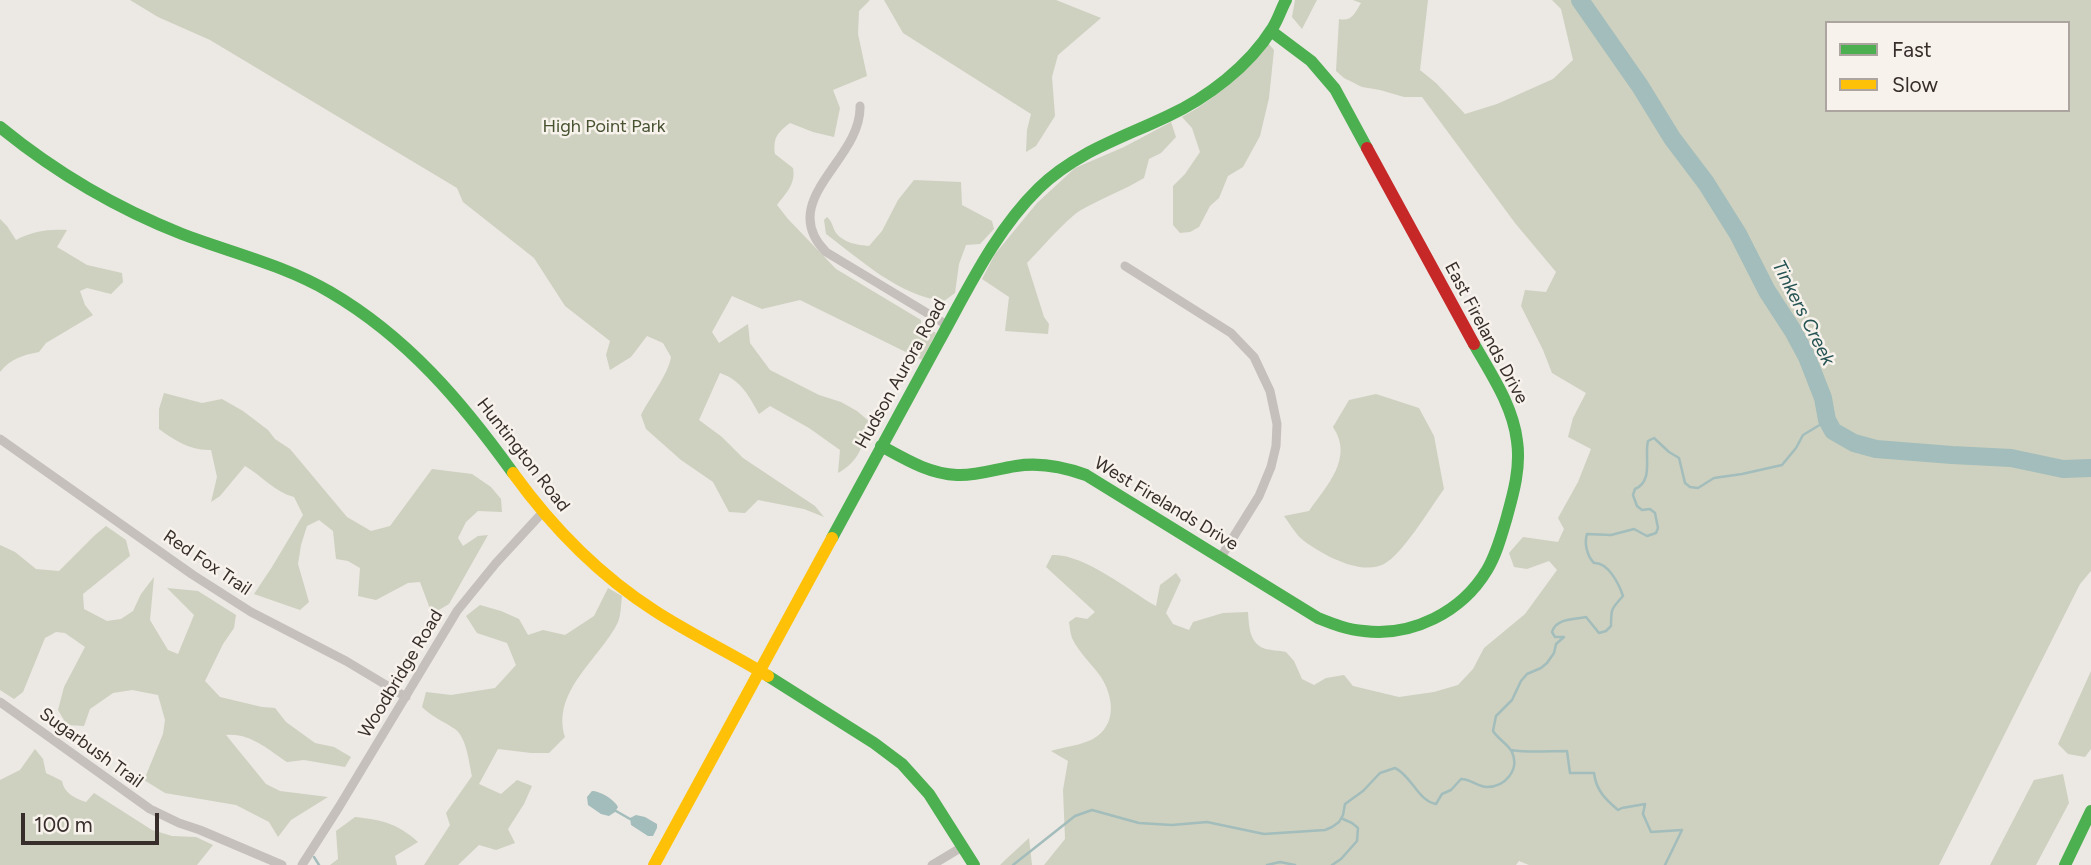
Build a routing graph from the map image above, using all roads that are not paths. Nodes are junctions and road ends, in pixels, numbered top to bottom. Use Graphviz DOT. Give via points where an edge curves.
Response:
graph roads {
  1 [pos="1286,0"];
  2 [pos="1271,31"];
  3 [pos="860,106"];
  4 [pos="0,127"];
  5 [pos="1125,266"];
  6 [pos="947,325"];
  7 [pos="0,439"];
  8 [pos="881,446"];
  9 [pos="543,512"];
  10 [pos="1221,558"];
  11 [pos="1302,608"];
  12 [pos="760,671"];
  13 [pos="406,697"];
  14 [pos="0,702"];
  15 [pos="2091,811"];
  16 [pos="962,846"];
  17 [pos="282,865"];
  18 [pos="302,865"];
  19 [pos="654,865"];
  20 [pos="932,865"];
  21 [pos="974,865"];
  22 [pos="2065,865"];
  1 -- 2 [label="main road, Hudson Aurora Road"];
  2 -- 6 [label="main road, Hudson Aurora Road" via="1235,71 1199,99 1090,151 1044,184 1007,224"];
  2 -- 11 [label="main road, East Firelands Drive" via="1311,61 1335,89 1506,405 1518,453 1517,475 1497,549 1488,570 1455,606 1415,627 1389,632 1341,627"];
  3 -- 6 [label="street" via="859,125 812,202 812,235 826,252"];
  4 -- 9 [label="main road, Huntington Road" via="46,163 122,207 298,276 373,321 415,355 460,402"];
  5 -- 10 [label="street" via="1231,334 1254,357 1270,391 1277,424 1271,467"];
  6 -- 8 [label="main road, Hudson Aurora Road"];
  7 -- 13 [label="street, Red Fox Trail" via="192,575"];
  8 -- 10 [label="main road, West Firelands Drive" via="918,466 948,474 982,474 1029,465 1075,471"];
  8 -- 12 [label="main road, Hudson Aurora Road"];
  9 -- 12 [label="main road, Huntington Road" via="626,591"];
  9 -- 13 [label="street, Woodbridge Road" via="457,611"];
  10 -- 11 [label="main road, West Firelands Drive"];
  12 -- 16 [label="main road, Huntington Road" via="884,749 929,793"];
  12 -- 19 [label="main road, Hudson Aurora Road"];
  13 -- 18 [label="street, Woodbridge Road"];
  14 -- 17 [label="street, Sugarbush Trail" via="150,809"];
  15 -- 22 [label="main road"];
  16 -- 20 [label="street"];
  16 -- 21 [label="main road, Huntington Road"];
}
